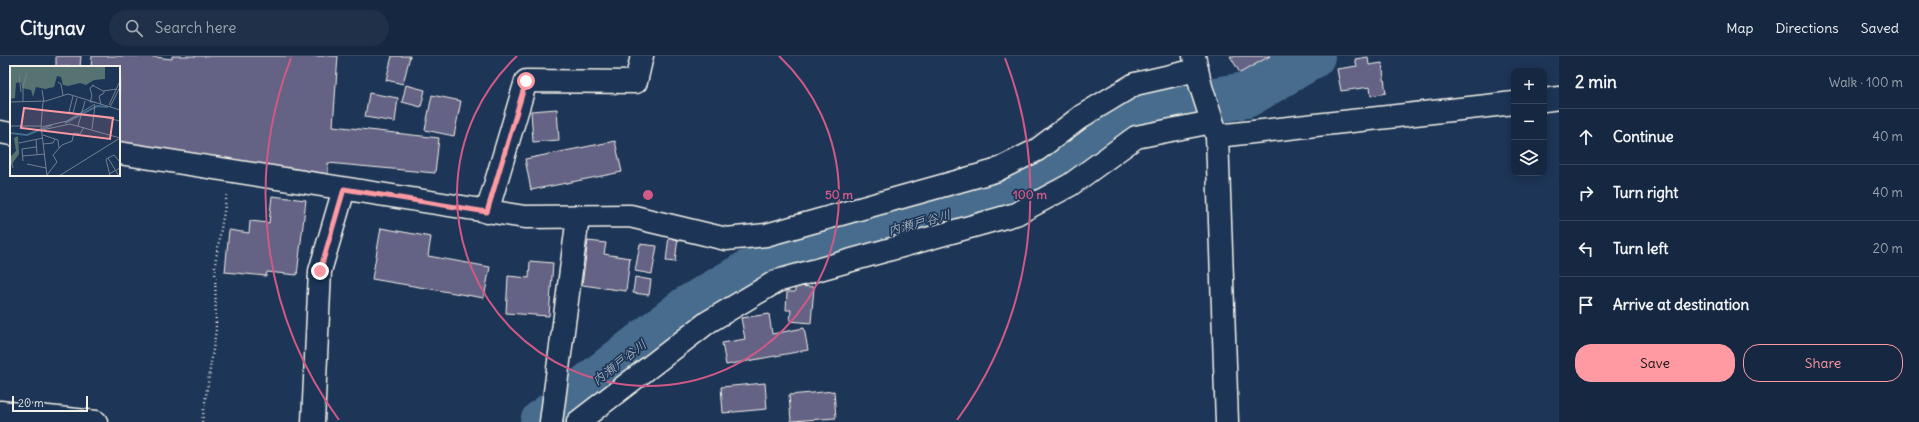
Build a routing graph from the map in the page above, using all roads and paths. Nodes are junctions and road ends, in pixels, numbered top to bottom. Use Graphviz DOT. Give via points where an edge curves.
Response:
graph roads {
  1 [pos="642,56"];
  2 [pos="1198,71"];
  3 [pos="1559,98"];
  4 [pos="1547,100"];
  5 [pos="1511,103"];
  6 [pos="1215,129"];
  7 [pos="0,132"];
  8 [pos="10,134"];
  9 [pos="120,153"];
  10 [pos="231,172"];
  11 [pos="344,189"];
  12 [pos="487,212"];
  13 [pos="578,217"];
  14 [pos="0,412"];
  15 [pos="96,422"];
  16 [pos="202,422"];
  17 [pos="313,422"];
  18 [pos="551,422"];
  19 [pos="578,422"];
  20 [pos="1226,422"];
  1 -- 12 [label="street" via="636,82 526,81"];
  2 -- 6 [label="street"];
  2 -- 13 [label="street" via="1135,84 1082,116 1037,150 995,171 766,235 726,238 630,216"];
  3 -- 4 [label="street"];
  5 -- 6 [label="street"];
  6 -- 19 [label="street" via="1136,137 1070,185 1016,214 777,281 708,322"];
  6 -- 20 [label="street"];
  7 -- 8 [label="street"];
  9 -- 10 [label="street"];
  10 -- 11 [label="street"];
  10 -- 16 [label="path" via="216,264 216,330"];
  11 -- 12 [label="street"];
  11 -- 17 [label="street" via="320,271"];
  12 -- 13 [label="street" via="525,217"];
  13 -- 18 [label="street"];
  14 -- 15 [label="street"];
}
